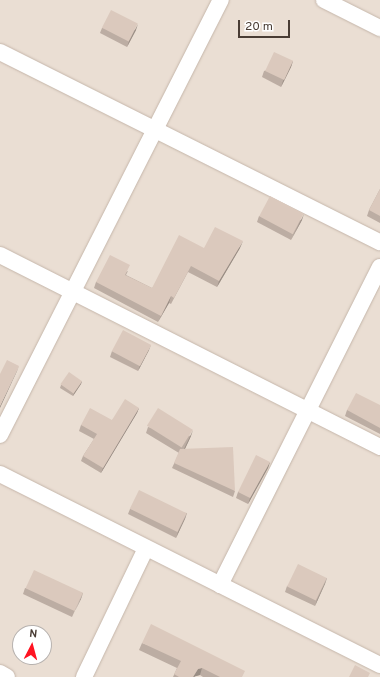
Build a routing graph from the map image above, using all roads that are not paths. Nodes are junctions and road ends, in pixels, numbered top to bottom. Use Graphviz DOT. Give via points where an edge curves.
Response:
graph roads {
  1 [pos="221,0"];
  2 [pos="324,0"];
  3 [pos="380,28"];
  4 [pos="0,52"];
  5 [pos="155,130"];
  6 [pos="380,242"];
  7 [pos="0,255"];
  8 [pos="380,267"];
  9 [pos="73,292"];
  10 [pos="308,410"];
  11 [pos="0,435"];
  12 [pos="380,447"];
  13 [pos="0,474"];
  14 [pos="146,548"];
  15 [pos="220,585"];
  16 [pos="380,665"];
  17 [pos="0,674"];
  18 [pos="7,677"];
  19 [pos="84,677"];
  1 -- 5 [label="street"];
  2 -- 3 [label="street"];
  4 -- 5 [label="street"];
  5 -- 6 [label="street"];
  5 -- 9 [label="street"];
  7 -- 9 [label="street"];
  8 -- 10 [label="street"];
  9 -- 10 [label="street"];
  9 -- 11 [label="street"];
  10 -- 12 [label="street"];
  10 -- 15 [label="street"];
  13 -- 14 [label="street"];
  14 -- 15 [label="street"];
  14 -- 19 [label="street"];
  15 -- 16 [label="street"];
  17 -- 18 [label="street"];
}
